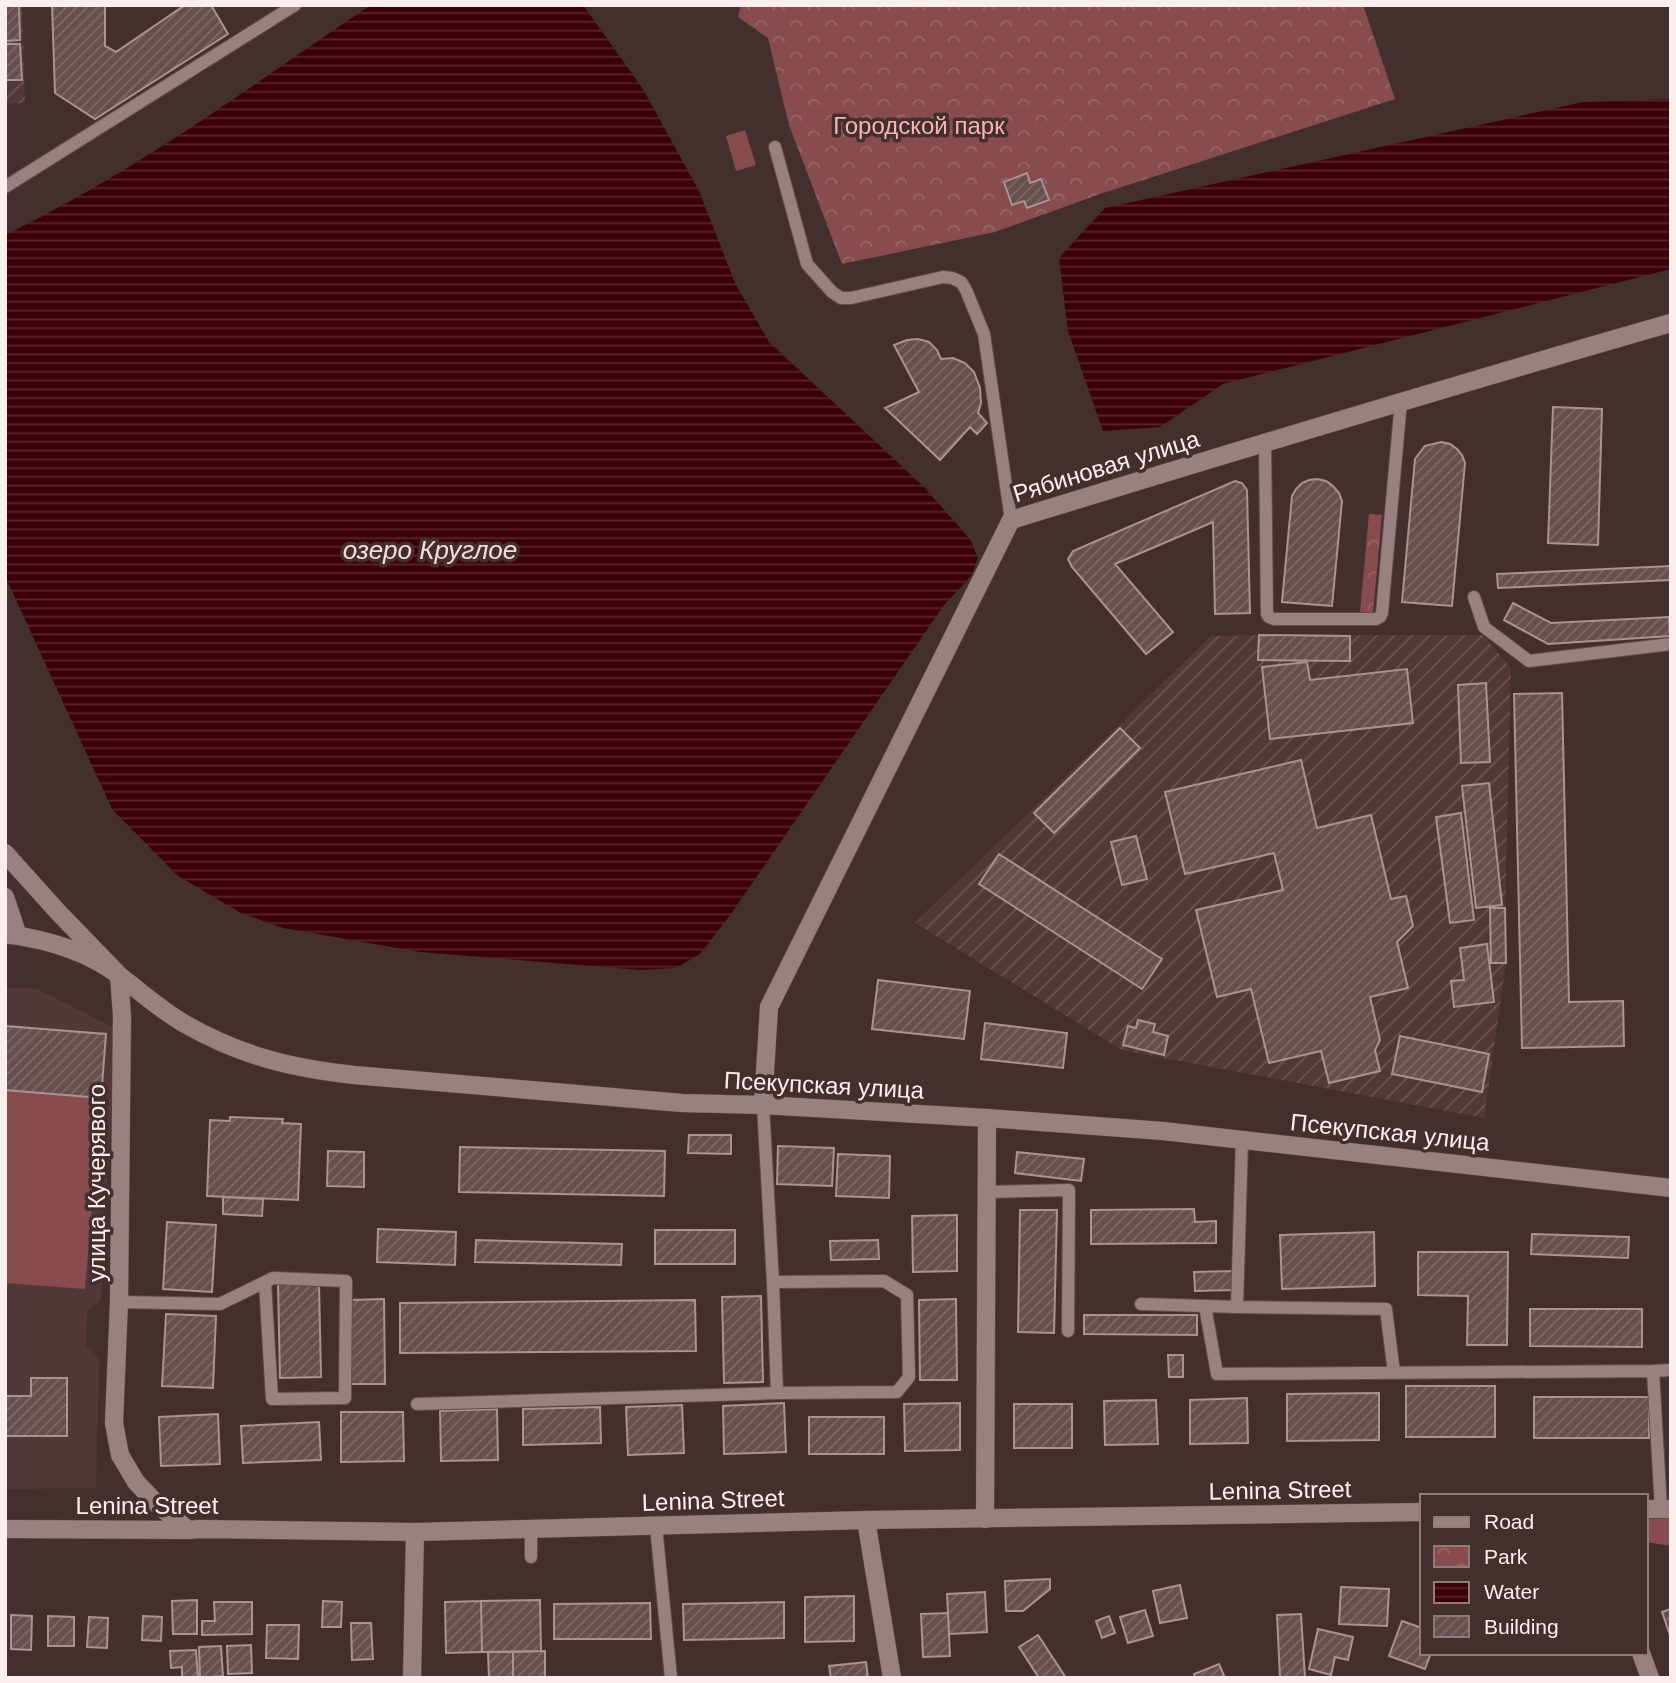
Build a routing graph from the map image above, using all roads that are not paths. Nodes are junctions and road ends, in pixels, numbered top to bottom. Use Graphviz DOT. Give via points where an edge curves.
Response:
graph roads {
  1 [pos="295,5"];
  2 [pos="775,147"];
  3 [pos="5,187"];
  4 [pos="1671,323"];
  5 [pos="1401,401"];
  6 [pos="1265,442"];
  7 [pos="1011,520"];
  8 [pos="1474,597"];
  9 [pos="1671,645"];
  10 [pos="5,853"];
  11 [pos="5,898"];
  12 [pos="12,935"];
  13 [pos="119,975"];
  14 [pos="763,1105"];
  15 [pos="987,1118"];
  16 [pos="1242,1140"];
  17 [pos="1671,1188"];
  18 [pos="987,1192"];
  19 [pos="265,1282"];
  20 [pos="773,1282"];
  21 [pos="119,1302"];
  22 [pos="1141,1304"];
  23 [pos="1205,1306"];
  24 [pos="1237,1307"];
  25 [pos="1068,1331"];
  26 [pos="1671,1370"];
  27 [pos="1653,1371"];
  28 [pos="1394,1374"];
  29 [pos="777,1393"];
  30 [pos="417,1404"];
  31 [pos="1659,1509"];
  32 [pos="1420,1512"];
  33 [pos="985,1519"];
  34 [pos="866,1520"];
  35 [pos="656,1526"];
  36 [pos="5,1529"];
  37 [pos="188,1530"];
  38 [pos="531,1530"];
  39 [pos="415,1532"];
  40 [pos="531,1558"];
  41 [pos="1642,1655"];
  42 [pos="412,1678"];
  43 [pos="671,1678"];
  44 [pos="892,1678"];
  45 [pos="1650,1678"];
  1 -- 3 [label="lane"];
  2 -- 7 [label="lane" via="807,264 832,292 851,298 943,277 961,282 984,334"];
  4 -- 5 [label="street, Рябиновая улица"];
  5 -- 6 [label="street, Рябиновая улица"];
  5 -- 6 [label="lane" via="1377,619 1269,617"];
  6 -- 7 [label="street, Рябиновая улица"];
  7 -- 14 [label="street, Рябиновая улица" via="769,1007"];
  8 -- 9 [label="lane" via="1484,627 1529,662"];
  10 -- 13 [label="street"];
  11 -- 12 [label="street"];
  12 -- 13 [label="street, Псекупская улица" via="74,951"];
  13 -- 14 [label="street, Псекупская улица" via="203,1034 250,1054 302,1068 682,1103"];
  13 -- 21 [label="street, улица Кучерявого"];
  14 -- 15 [label="street, Псекупская улица"];
  14 -- 20 [label="lane"];
  15 -- 16 [label="street, Псекупская улица"];
  15 -- 18 [label="street"];
  16 -- 17 [label="street, Псекупская улица"];
  16 -- 24 [label="lane"];
  18 -- 25 [label="lane" via="1069,1190"];
  18 -- 33 [label="street"];
  19 -- 19 [label="lane" via="273,1278 346,1281 345,1398 272,1399"];
  19 -- 21 [label="lane" via="220,1304"];
  20 -- 29 [label="lane"];
  20 -- 29 [label="lane" via="884,1281 906,1295 909,1377 897,1392"];
  21 -- 37 [label="street, улица Кучерявого" via="114,1423 120,1455 136,1482"];
  22 -- 23 [label="lane"];
  23 -- 24 [label="lane"];
  23 -- 28 [label="lane" via="1217,1374"];
  24 -- 28 [label="lane" via="1386,1309"];
  26 -- 27 [label="lane"];
  27 -- 28 [label="lane"];
  27 -- 31 [label="lane"];
  29 -- 30 [label="lane"];
  32 -- 33 [label="street, Lenina Street"];
  33 -- 34 [label="street, Lenina Street"];
  34 -- 35 [label="street, Lenina Street"];
  34 -- 44 [label="street"];
  35 -- 38 [label="street, Lenina Street"];
  35 -- 43 [label="lane"];
  36 -- 37 [label="street, Lenina Street"];
  37 -- 39 [label="street, Lenina Street"];
  38 -- 39 [label="street, Lenina Street"];
  38 -- 40 [label="lane"];
  39 -- 42 [label="street"];
  41 -- 45 [label="street"];
}
